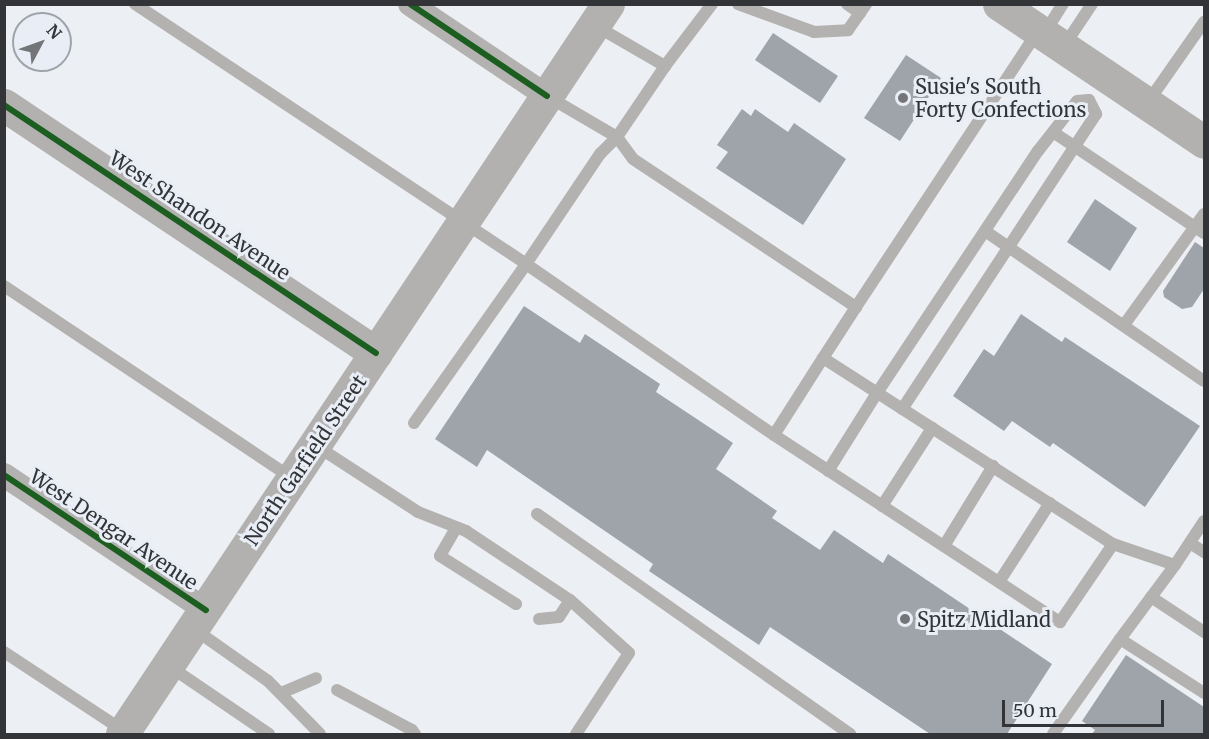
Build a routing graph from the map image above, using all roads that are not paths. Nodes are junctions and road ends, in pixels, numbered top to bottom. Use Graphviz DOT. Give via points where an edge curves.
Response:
graph roads {
  1 [pos="135,4"];
  2 [pos="410,4"];
  3 [pos="712,4"];
  4 [pos="738,4"];
  5 [pos="847,4"];
  6 [pos="999,4"];
  7 [pos="1063,4"];
  8 [pos="1092,4"];
  9 [pos="863,9"];
  10 [pos="601,15"];
  11 [pos="1204,22"];
  12 [pos="1048,38"];
  13 [pos="665,66"];
  14 [pos="1098,88"];
  15 [pos="547,96"];
  16 [pos="1148,102"];
  17 [pos="4,105"];
  18 [pos="1053,132"];
  19 [pos="617,137"];
  20 [pos="1204,141"];
  21 [pos="1075,146"];
  22 [pos="1204,214"];
  23 [pos="463,223"];
  24 [pos="1200,229"];
  25 [pos="985,231"];
  26 [pos="1009,247"];
  27 [pos="526,264"];
  28 [pos="4,286"];
  29 [pos="856,307"];
  30 [pos="1124,325"];
  31 [pos="376,353"];
  32 [pos="823,358"];
  33 [pos="1204,381"];
  34 [pos="877,393"];
  35 [pos="902,409"];
  36 [pos="414,423"];
  37 [pos="932,428"];
  38 [pos="774,435"];
  39 [pos="315,445"];
  40 [pos="993,466"];
  41 [pos="828,471"];
  42 [pos="4,475"];
  43 [pos="293,478"];
  44 [pos="1050,503"];
  45 [pos="882,506"];
  46 [pos="537,514"];
  47 [pos="1204,522"];
  48 [pos="456,528"];
  49 [pos="1190,543"];
  50 [pos="1113,544"];
  51 [pos="944,546"];
  52 [pos="1204,552"];
  53 [pos="1175,565"];
  54 [pos="999,582"];
  55 [pos="1151,597"];
  56 [pos="570,600"];
  57 [pos="516,604"];
  58 [pos="199,619"];
  59 [pos="539,619"];
  60 [pos="1204,632"];
  61 [pos="1120,639"];
  62 [pos="4,652"];
  63 [pos="168,666"];
  64 [pos="316,678"];
  65 [pos="337,690"];
  66 [pos="281,693"];
  67 [pos="1204,693"];
  68 [pos="123,733"];
  69 [pos="270,735"];
  70 [pos="320,735"];
  71 [pos="415,735"];
  72 [pos="576,735"];
  73 [pos="850,735"];
  74 [pos="1053,735"];
  1 -- 23 [label="lane"];
  2 -- 15 [label="street"];
  3 -- 13 [label="lane"];
  4 -- 9 [label="lane" via="814,32 848,30"];
  5 -- 9 [label="lane"];
  6 -- 12 [label="main road"];
  7 -- 12 [label="lane"];
  8 -- 12 [label="lane"];
  10 -- 13 [label="lane"];
  10 -- 15 [label="main road, North Garfield Street"];
  11 -- 16 [label="lane"];
  12 -- 14 [label="main road"];
  12 -- 29 [label="lane"];
  13 -- 19 [label="lane"];
  14 -- 16 [label="main road"];
  14 -- 18 [label="lane" via="1077,101"];
  14 -- 21 [label="lane" via="1096,114"];
  15 -- 19 [label="lane"];
  15 -- 23 [label="main road, North Garfield Street"];
  16 -- 20 [label="main road"];
  17 -- 31 [label="main road, West Shandon Avenue"];
  18 -- 21 [label="lane"];
  18 -- 25 [label="lane"];
  19 -- 27 [label="lane" via="600,154"];
  19 -- 29 [label="lane" via="633,159"];
  21 -- 24 [label="lane"];
  21 -- 26 [label="lane"];
  22 -- 24 [label="lane"];
  23 -- 27 [label="lane"];
  23 -- 31 [label="main road, North Garfield Street"];
  24 -- 30 [label="lane"];
  25 -- 26 [label="lane"];
  25 -- 34 [label="lane"];
  26 -- 30 [label="lane"];
  26 -- 35 [label="lane"];
  27 -- 36 [label="lane"];
  27 -- 38 [label="lane"];
  28 -- 43 [label="lane"];
  29 -- 32 [label="lane"];
  30 -- 33 [label="lane"];
  31 -- 39 [label="main road, North Garfield Street"];
  32 -- 34 [label="lane"];
  32 -- 38 [label="lane"];
  34 -- 35 [label="lane"];
  34 -- 41 [label="lane"];
  35 -- 37 [label="lane"];
  37 -- 40 [label="lane"];
  37 -- 45 [label="lane"];
  38 -- 41 [label="lane"];
  39 -- 43 [label="main road, North Garfield Street"];
  39 -- 48 [label="lane" via="418,512"];
  40 -- 44 [label="lane"];
  40 -- 51 [label="lane"];
  41 -- 45 [label="lane"];
  42 -- 58 [label="street, West Dengar Avenue"];
  43 -- 58 [label="main road, North Garfield Street"];
  44 -- 50 [label="lane"];
  44 -- 54 [label="lane"];
  45 -- 51 [label="lane"];
  46 -- 73 [label="lane"];
  47 -- 49 [label="lane"];
  48 -- 56 [label="lane"];
  48 -- 57 [label="lane" via="440,556"];
  49 -- 52 [label="lane"];
  49 -- 53 [label="lane"];
  50 -- 53 [label="lane"];
  50 -- 54 [label="lane" via="1060,622"];
  51 -- 54 [label="lane"];
  53 -- 55 [label="lane"];
  55 -- 60 [label="lane"];
  55 -- 61 [label="lane"];
  56 -- 59 [label="lane" via="559,617"];
  56 -- 72 [label="lane" via="629,653"];
  58 -- 63 [label="main road, North Garfield Street"];
  58 -- 66 [label="lane"];
  61 -- 67 [label="lane"];
  61 -- 74 [label="lane"];
  62 -- 68 [label="lane"];
  63 -- 68 [label="main road, North Garfield Street"];
  63 -- 69 [label="lane"];
  64 -- 66 [label="lane"];
  65 -- 71 [label="lane"];
  66 -- 70 [label="lane"];
}
